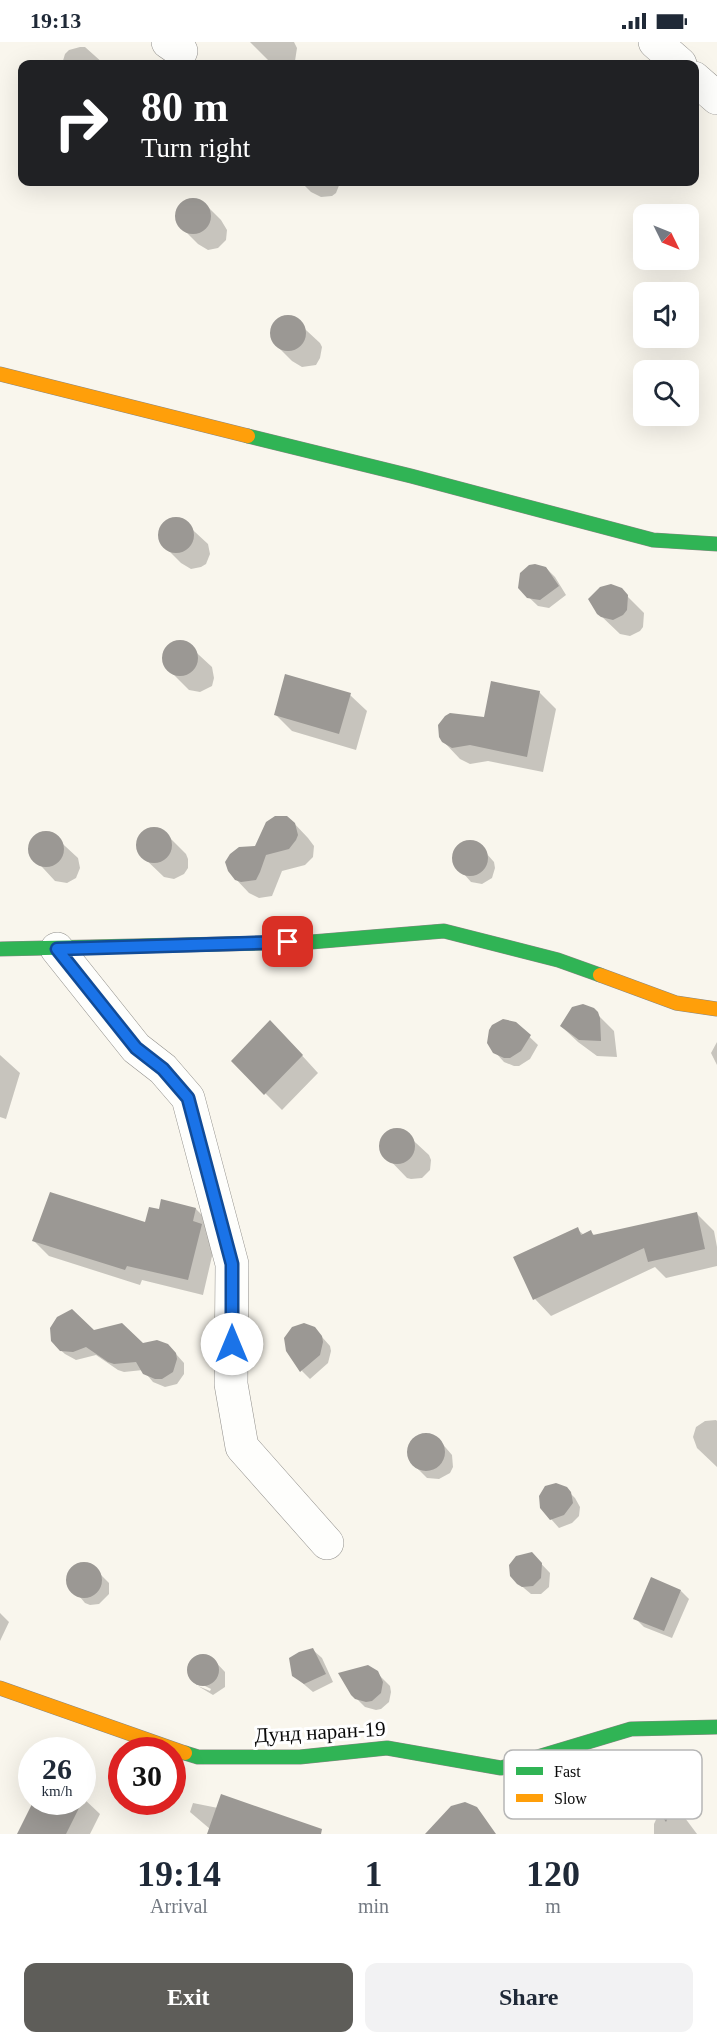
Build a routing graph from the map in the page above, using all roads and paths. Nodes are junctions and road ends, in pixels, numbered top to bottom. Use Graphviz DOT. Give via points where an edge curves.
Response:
graph roads {
  1 [pos="655,42"];
  2 [pos="675,60"];
  3 [pos="699,82"];
  4 [pos="717,98"];
  5 [pos="0,374"];
  6 [pos="717,544"];
  7 [pos="0,949"];
  8 [pos="57,949"];
  9 [pos="717,1009"];
  10 [pos="327,1543"];
  11 [pos="0,1688"];
  12 [pos="717,1727"];
  13 [pos="561,1750"];
  14 [pos="504,1767"];
  1 -- 2 [label="street"];
  3 -- 4 [label="street"];
  5 -- 6 [label="street" via="653,540"];
  7 -- 8 [label="street"];
  8 -- 9 [label="street" via="311,942 444,932 558,960 676,1003"];
  8 -- 10 [label="street" via="136,1048 163,1069 188,1098 232,1264 231,1384 242,1447"];
  11 -- 14 [label="street, Дунд наран-19" via="198,1757 300,1757 387,1748"];
  12 -- 13 [label="street, Дунд наран-19" via="630,1729"];
}
